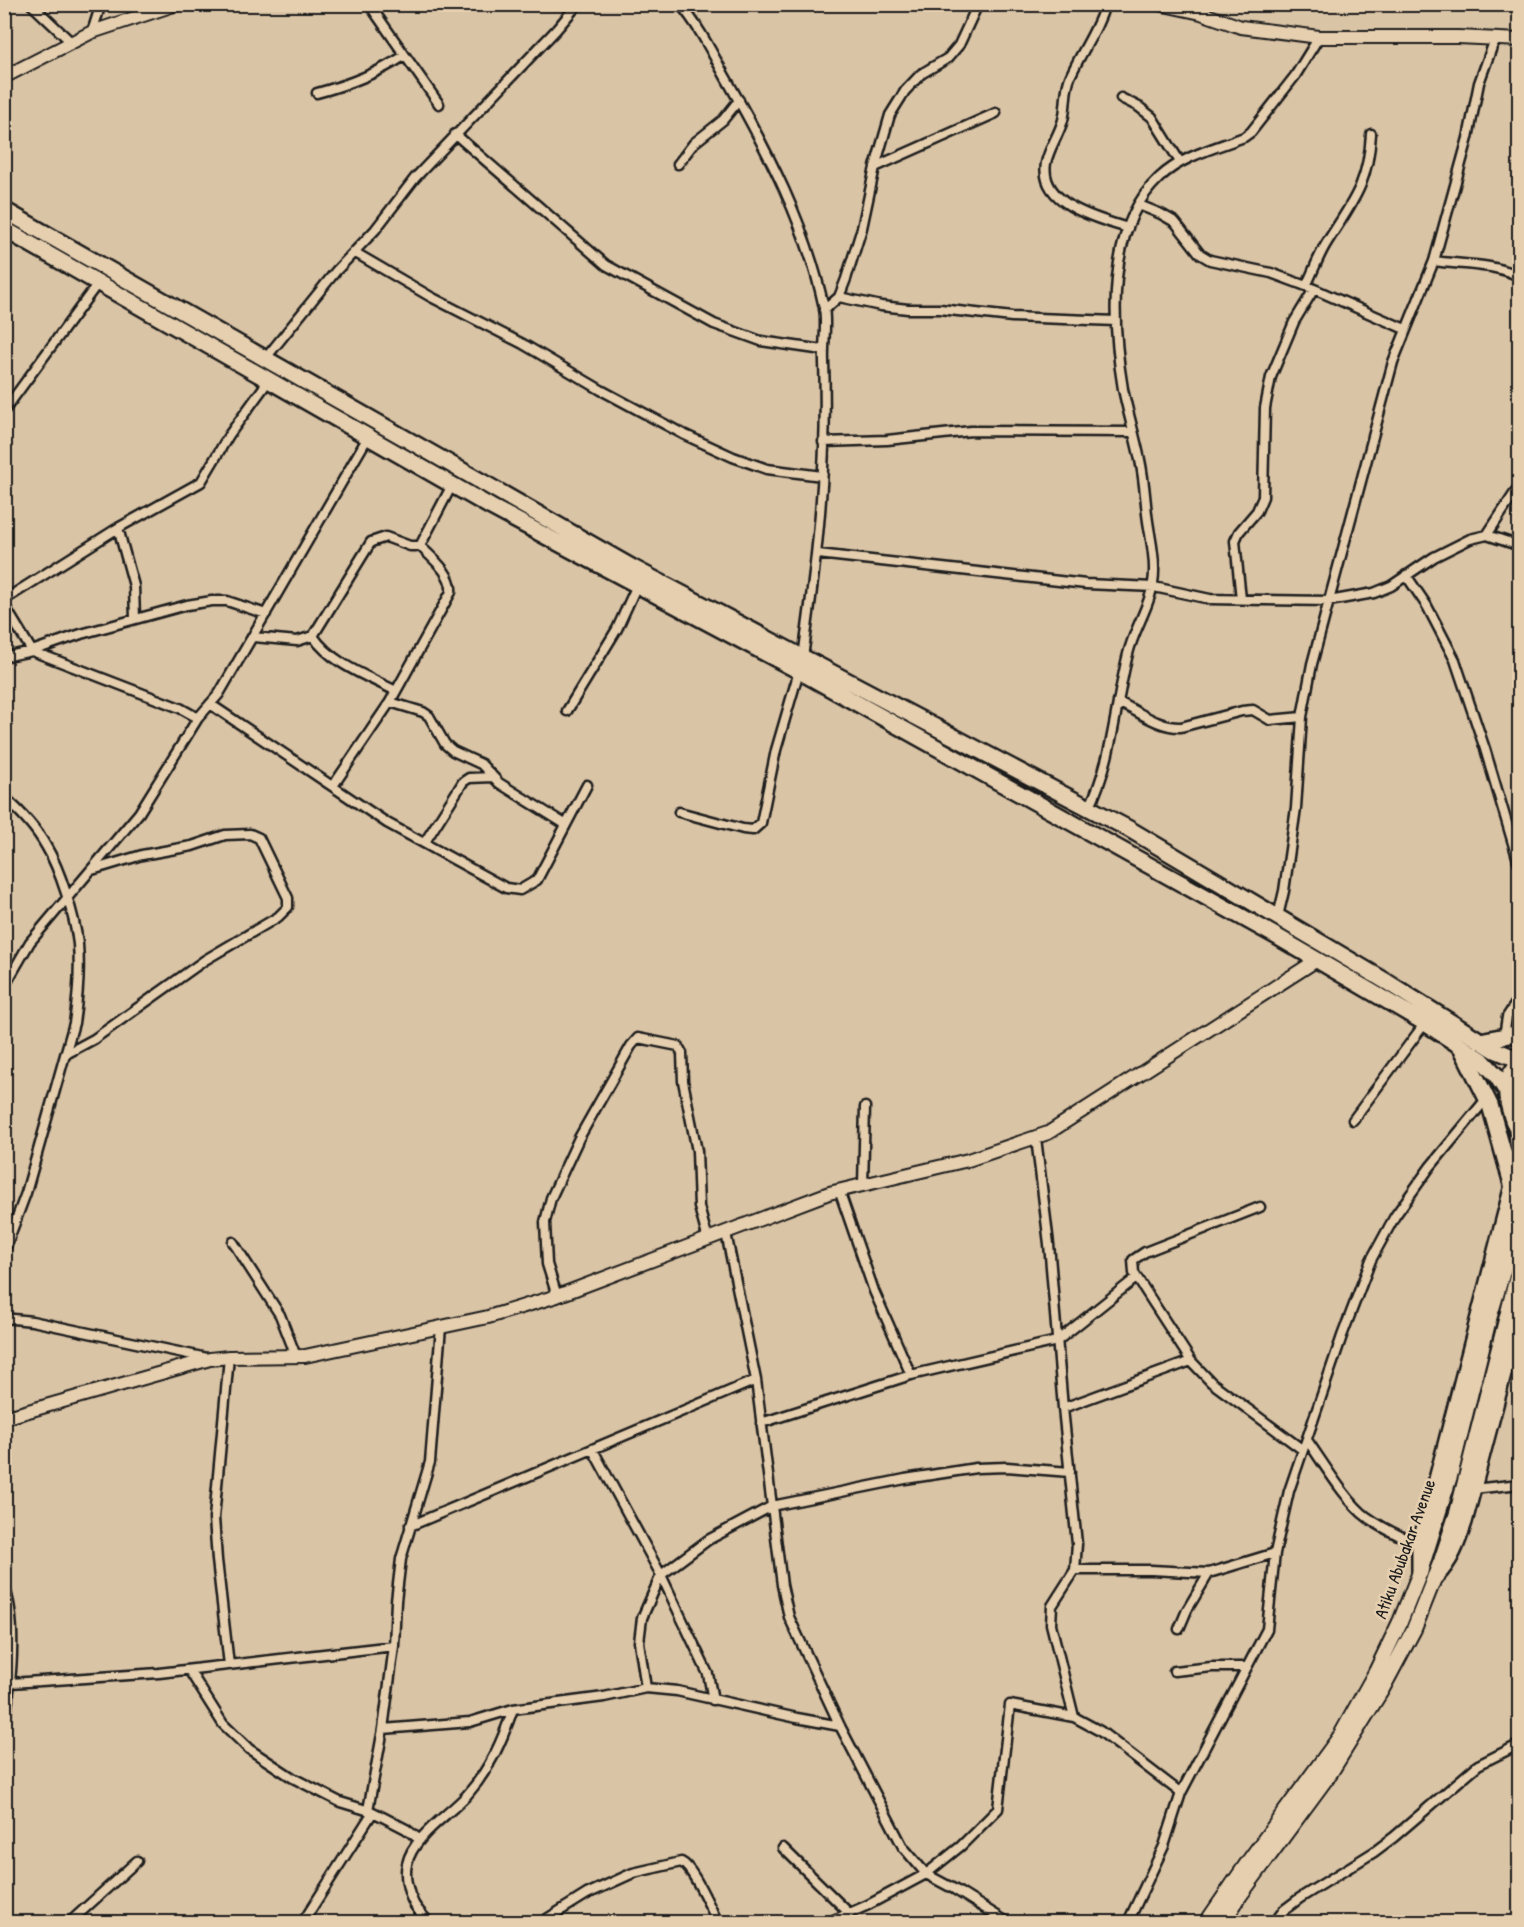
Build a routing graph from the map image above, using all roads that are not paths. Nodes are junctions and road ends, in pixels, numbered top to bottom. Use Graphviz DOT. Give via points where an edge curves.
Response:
graph roads {
  1 [pos="31,4"];
  2 [pos="101,4"];
  3 [pos="177,4"];
  4 [pos="369,4"];
  5 [pos="578,4"];
  6 [pos="680,4"];
  7 [pos="978,4"];
  8 [pos="1106,4"];
  9 [pos="1159,4"];
  10 [pos="1173,6"];
  11 [pos="92,32"];
  12 [pos="1318,37"];
  13 [pos="1495,39"];
  14 [pos="1520,40"];
  15 [pos="71,42"];
  16 [pos="404,56"];
  17 [pos="4,77"];
  18 [pos="317,93"];
  19 [pos="1121,98"];
  20 [pos="739,100"];
  21 [pos="439,104"];
  22 [pos="996,113"];
  23 [pos="455,134"];
  24 [pos="1371,134"];
  25 [pos="1180,162"];
  26 [pos="678,164"];
  27 [pos="875,167"];
  28 [pos="1138,206"];
  29 [pos="4,210"];
  30 [pos="1128,228"];
  31 [pos="4,230"];
  32 [pos="354,252"];
  33 [pos="1434,261"];
  34 [pos="1520,277"];
  35 [pos="98,282"];
  36 [pos="1310,288"];
  37 [pos="839,297"];
  38 [pos="824,310"];
  39 [pos="1116,321"];
  40 [pos="1405,329"];
  41 [pos="823,350"];
  42 [pos="265,359"];
  43 [pos="269,380"];
  44 [pos="4,411"];
  45 [pos="1133,432"];
  46 [pos="368,437"];
  47 [pos="823,442"];
  48 [pos="822,477"];
  49 [pos="452,485"];
  50 [pos="1520,485"];
  51 [pos="118,528"];
  52 [pos="1487,535"];
  53 [pos="420,546"];
  54 [pos="1520,546"];
  55 [pos="818,554"];
  56 [pos="1406,575"];
  57 [pos="640,579"];
  58 [pos="1154,587"];
  59 [pos="1241,599"];
  60 [pos="4,600"];
  61 [pos="1329,601"];
  62 [pos="4,605"];
  63 [pos="266,614"];
  64 [pos="135,619"];
  65 [pos="313,636"];
  66 [pos="254,637"];
  67 [pos="32,651"];
  68 [pos="4,657"];
  69 [pos="801,664"];
  70 [pos="396,691"];
  71 [pos="390,702"];
  72 [pos="1118,702"];
  73 [pos="210,704"];
  74 [pos="567,711"];
  75 [pos="1302,717"];
  76 [pos="198,718"];
  77 [pos="493,777"];
  78 [pos="587,785"];
  79 [pos="333,786"];
  80 [pos="4,796"];
  81 [pos="1089,808"];
  82 [pos="679,812"];
  83 [pos="565,824"];
  84 [pos="425,842"];
  85 [pos="1520,867"];
  86 [pos="91,870"];
  87 [pos="67,898"];
  88 [pos="1278,916"];
  89 [pos="1317,960"];
  90 [pos="5,986"];
  91 [pos="1520,998"];
  92 [pos="1425,1023"];
  93 [pos="1512,1034"];
  94 [pos="1480,1041"];
  95 [pos="1461,1047"];
  96 [pos="66,1054"];
  97 [pos="1520,1061"];
  98 [pos="1505,1089"];
  99 [pos="1487,1098"];
  100 [pos="866,1107"];
  101 [pos="1353,1119"];
  102 [pos="1518,1130"];
  103 [pos="1036,1138"];
  104 [pos="863,1185"];
  105 [pos="1513,1186"];
  106 [pos="839,1190"];
  107 [pos="1260,1207"];
  108 [pos="1520,1213"];
  109 [pos="726,1233"];
  110 [pos="708,1240"];
  111 [pos="233,1242"];
  112 [pos="4,1252"];
  113 [pos="1520,1265"];
  114 [pos="1136,1278"];
  115 [pos="557,1296"];
  116 [pos="1520,1310"];
  117 [pos="4,1318"];
  118 [pos="441,1327"];
  119 [pos="1057,1341"];
  120 [pos="296,1356"];
  121 [pos="229,1357"];
  122 [pos="210,1359"];
  123 [pos="1191,1362"];
  124 [pos="910,1375"];
  125 [pos="756,1380"];
  126 [pos="1063,1408"];
  127 [pos="4,1418"];
  128 [pos="761,1423"];
  129 [pos="1307,1440"];
  130 [pos="593,1450"];
  131 [pos="1303,1450"];
  132 [pos="1070,1472"];
  133 [pos="1520,1484"];
  134 [pos="1473,1489"];
  135 [pos="772,1506"];
  136 [pos="410,1526"];
  137 [pos="1420,1545"];
  138 [pos="1275,1553"];
  139 [pos="1075,1570"];
  140 [pos="1209,1573"];
  141 [pos="662,1575"];
  142 [pos="1427,1575"];
  143 [pos="4,1586"];
  144 [pos="1179,1629"];
  145 [pos="394,1646"];
  146 [pos="229,1665"];
  147 [pos="1247,1667"];
  148 [pos="189,1670"];
  149 [pos="1174,1671"];
  150 [pos="11,1683"];
  151 [pos="646,1688"];
  152 [pos="713,1700"];
  153 [pos="513,1709"];
  154 [pos="1074,1718"];
  155 [pos="840,1726"];
  156 [pos="4,1729"];
  157 [pos="383,1729"];
  158 [pos="1520,1744"];
  159 [pos="1181,1793"];
  160 [pos="371,1811"];
  161 [pos="420,1840"];
  162 [pos="783,1848"];
  163 [pos="136,1862"];
  164 [pos="926,1874"];
  165 [pos="849,1913"];
  166 [pos="70,1923"];
  167 [pos="303,1923"];
  168 [pos="428,1923"];
  169 [pos="542,1923"];
  170 [pos="718,1923"];
  171 [pos="830,1923"];
  172 [pos="1007,1923"];
  173 [pos="1128,1923"];
  174 [pos="1207,1923"];
  175 [pos="1223,1923"];
  176 [pos="1275,1923"];
  1 -- 15 [label="street"];
  2 -- 11 [label="street"];
  3 -- 11 [label="street"];
  4 -- 16 [label="street"];
  5 -- 23 [label="street"];
  6 -- 20 [label="street"];
  7 -- 27 [label="street" via="959,45 905,91 890,115"];
  8 -- 30 [label="street" via="1100,24 1070,76 1063,120 1046,161 1045,176 1060,199 1094,217"];
  9 -- 10 [label="street"];
  10 -- 12 [label="street" via="1241,27"];
  11 -- 15 [label="street"];
  12 -- 13 [label="street"];
  12 -- 25 [label="street" via="1295,75 1251,132"];
  13 -- 14 [label="street"];
  13 -- 33 [label="street" via="1479,83"];
  15 -- 17 [label="street"];
  16 -- 18 [label="street" via="348,84"];
  16 -- 21 [label="street"];
  19 -- 25 [label="street" via="1152,117"];
  20 -- 26 [label="street"];
  20 -- 38 [label="street" via="793,211"];
  22 -- 27 [label="street"];
  23 -- 32 [label="street"];
  23 -- 41 [label="street" via="606,265 714,324 761,341"];
  24 -- 36 [label="street" via="1370,159 1361,186 1325,246"];
  25 -- 28 [label="street" via="1158,178"];
  27 -- 37 [label="street" via="862,228"];
  28 -- 30 [label="street"];
  28 -- 36 [label="street" via="1175,222 1200,254 1210,260 1271,273"];
  29 -- 42 [label="highway"];
  30 -- 39 [label="street" via="1117,267"];
  31 -- 35 [label="highway"];
  32 -- 42 [label="street"];
  32 -- 48 [label="street" via="683,434 767,469"];
  33 -- 34 [label="street" via="1487,267"];
  33 -- 40 [label="street"];
  35 -- 43 [label="highway"];
  35 -- 44 [label="street"];
  36 -- 40 [label="street"];
  36 -- 59 [label="street" via="1271,377 1264,408 1263,497 1235,541"];
  37 -- 38 [label="street"];
  37 -- 39 [label="street" via="908,309"];
  38 -- 41 [label="street"];
  39 -- 45 [label="street" via="1123,389"];
  40 -- 61 [label="street"];
  41 -- 47 [label="street"];
  42 -- 57 [label="highway"];
  43 -- 46 [label="highway"];
  43 -- 51 [label="street" via="201,482"];
  45 -- 47 [label="street" via="971,431"];
  45 -- 58 [label="street"];
  46 -- 49 [label="highway"];
  46 -- 63 [label="street"];
  47 -- 48 [label="street"];
  48 -- 55 [label="street"];
  49 -- 53 [label="street"];
  49 -- 57 [label="highway"];
  50 -- 52 [label="street"];
  51 -- 60 [label="street"];
  51 -- 64 [label="street" via="134,586"];
  52 -- 54 [label="street"];
  52 -- 56 [label="street" via="1470,539"];
  53 -- 65 [label="street" via="386,537 371,542"];
  53 -- 70 [label="street" via="446,573 452,584 451,592"];
  55 -- 58 [label="street" via="1086,584"];
  55 -- 69 [label="street"];
  56 -- 61 [label="street" via="1374,593"];
  56 -- 85 [label="street" via="1455,660"];
  57 -- 69 [label="highway"];
  57 -- 74 [label="street" via="617,629"];
  58 -- 59 [label="street" via="1210,599"];
  58 -- 72 [label="street" via="1128,651"];
  59 -- 61 [label="street"];
  61 -- 75 [label="street"];
  62 -- 67 [label="street"];
  63 -- 64 [label="street" via="227,601 212,601"];
  63 -- 66 [label="street"];
  64 -- 67 [label="street"];
  65 -- 66 [label="street" via="297,641"];
  65 -- 70 [label="street" via="337,661"];
  66 -- 73 [label="street"];
  67 -- 68 [label="street"];
  67 -- 76 [label="street"];
  69 -- 81 [label="highway"];
  69 -- 82 [label="street" via="776,750 761,823 753,830 743,829"];
  69 -- 89 [label="highway"];
  70 -- 71 [label="street"];
  71 -- 77 [label="street" via="429,716 453,751 481,764"];
  71 -- 79 [label="street"];
  72 -- 75 [label="street" via="1171,727 1253,710 1270,720"];
  72 -- 81 [label="street" via="1109,751"];
  73 -- 76 [label="street"];
  73 -- 79 [label="street"];
  75 -- 88 [label="street" via="1296,808"];
  76 -- 86 [label="street" via="139,813"];
  77 -- 83 [label="street"];
  77 -- 84 [label="street" via="463,782"];
  78 -- 83 [label="street"];
  79 -- 84 [label="street" via="387,823"];
  80 -- 87 [label="street" via="45,844"];
  81 -- 88 [label="highway"];
  83 -- 84 [label="street" via="537,880 520,890 506,888"];
  86 -- 87 [label="street"];
  86 -- 96 [label="street" via="225,835 250,834 259,838 288,898 288,907 93,1040"];
  87 -- 90 [label="street" via="30,942"];
  87 -- 96 [label="street" via="78,943 78,999"];
  88 -- 94 [label="highway"];
  89 -- 92 [label="highway"];
  89 -- 103 [label="street" via="1076,1118"];
  91 -- 93 [label="street" via="1507,1017"];
  92 -- 95 [label="highway"];
  92 -- 101 [label="street"];
  93 -- 94 [label="highway"];
  94 -- 97 [label="highway"];
  95 -- 98 [label="highway" via="1490,1067"];
  95 -- 99 [label="highway"];
  96 -- 112 [label="street" via="26,1193"];
  97 -- 98 [label="highway" via="1510,1073"];
  98 -- 102 [label="highway"];
  99 -- 105 [label="highway"];
  99 -- 129 [label="street" via="1424,1175 1371,1260"];
  100 -- 104 [label="street"];
  102 -- 105 [label="highway"];
  103 -- 104 [label="street" via="968,1160"];
  103 -- 119 [label="street"];
  104 -- 106 [label="street"];
  105 -- 137 [label="highway"];
  106 -- 109 [label="street"];
  106 -- 124 [label="street" via="874,1290"];
  107 -- 114 [label="street" via="1144,1252 1133,1260"];
  108 -- 142 [label="main road, Atiku Abubakar Avenue"];
  109 -- 110 [label="street"];
  109 -- 125 [label="street"];
  110 -- 115 [label="street"];
  110 -- 115 [label="street" via="699,1207 697,1151 683,1082 682,1053 678,1046 638,1038 579,1137 551,1198 545,1222 547,1264"];
  111 -- 120 [label="street" via="280,1315"];
  113 -- 142 [label="main road, Atiku Abubakar Avenue" via="1457,1513"];
  114 -- 119 [label="street"];
  114 -- 123 [label="street"];
  115 -- 118 [label="street"];
  116 -- 134 [label="highway"];
  117 -- 122 [label="street"];
  118 -- 120 [label="street"];
  118 -- 136 [label="street" via="430,1462"];
  119 -- 124 [label="street"];
  119 -- 126 [label="street"];
  120 -- 121 [label="street"];
  121 -- 122 [label="street"];
  121 -- 146 [label="street" via="214,1518"];
  122 -- 127 [label="street"];
  123 -- 126 [label="street"];
  123 -- 131 [label="street" via="1210,1382"];
  124 -- 128 [label="street"];
  125 -- 128 [label="street"];
  125 -- 130 [label="street"];
  126 -- 132 [label="street"];
  128 -- 135 [label="street"];
  129 -- 131 [label="street"];
  129 -- 137 [label="street" via="1365,1516"];
  130 -- 136 [label="street"];
  130 -- 141 [label="street"];
  131 -- 138 [label="street"];
  132 -- 135 [label="street" via="976,1468"];
  132 -- 139 [label="street" via="1077,1544"];
  133 -- 134 [label="street"];
  134 -- 142 [label="highway" via="1452,1555 1446,1566"];
  135 -- 141 [label="street" via="708,1540"];
  135 -- 155 [label="street" via="789,1617"];
  136 -- 145 [label="street" via="401,1559"];
  137 -- 142 [label="highway"];
  138 -- 140 [label="street"];
  138 -- 147 [label="street" via="1269,1623"];
  139 -- 140 [label="street"];
  139 -- 154 [label="street" via="1052,1606 1051,1624"];
  140 -- 144 [label="street"];
  141 -- 151 [label="street" via="642,1618 639,1642"];
  141 -- 152 [label="street" via="708,1674"];
  142 -- 174 [label="main road, Atiku Abubakar Avenue" via="1340,1737"];
  142 -- 175 [label="main road, Atiku Abubakar Avenue" via="1414,1629 1382,1689 1330,1773"];
  143 -- 150 [label="street" via="11,1615"];
  145 -- 146 [label="street"];
  145 -- 157 [label="street"];
  146 -- 148 [label="street"];
  147 -- 149 [label="street"];
  147 -- 159 [label="street"];
  148 -- 150 [label="street"];
  148 -- 160 [label="street" via="223,1724 249,1749 330,1797"];
  150 -- 156 [label="street"];
  151 -- 152 [label="street"];
  151 -- 153 [label="street"];
  152 -- 155 [label="street"];
  153 -- 157 [label="street" via="471,1722"];
  153 -- 161 [label="street" via="501,1744 485,1772"];
  154 -- 159 [label="street" via="1100,1731"];
  154 -- 164 [label="street" via="1010,1705 998,1809"];
  155 -- 164 [label="street" via="903,1847"];
  157 -- 160 [label="street"];
  158 -- 176 [label="street" via="1478,1765 1394,1837 1300,1898"];
  159 -- 173 [label="street" via="1164,1846"];
  160 -- 161 [label="street"];
  160 -- 167 [label="street"];
  161 -- 168 [label="street" via="406,1866 408,1888 414,1905"];
  162 -- 165 [label="street"];
  163 -- 166 [label="street"];
  164 -- 165 [label="street"];
  164 -- 172 [label="street"];
  165 -- 171 [label="street"];
  169 -- 170 [label="street" via="587,1894 633,1873 681,1862 694,1877"];
}
